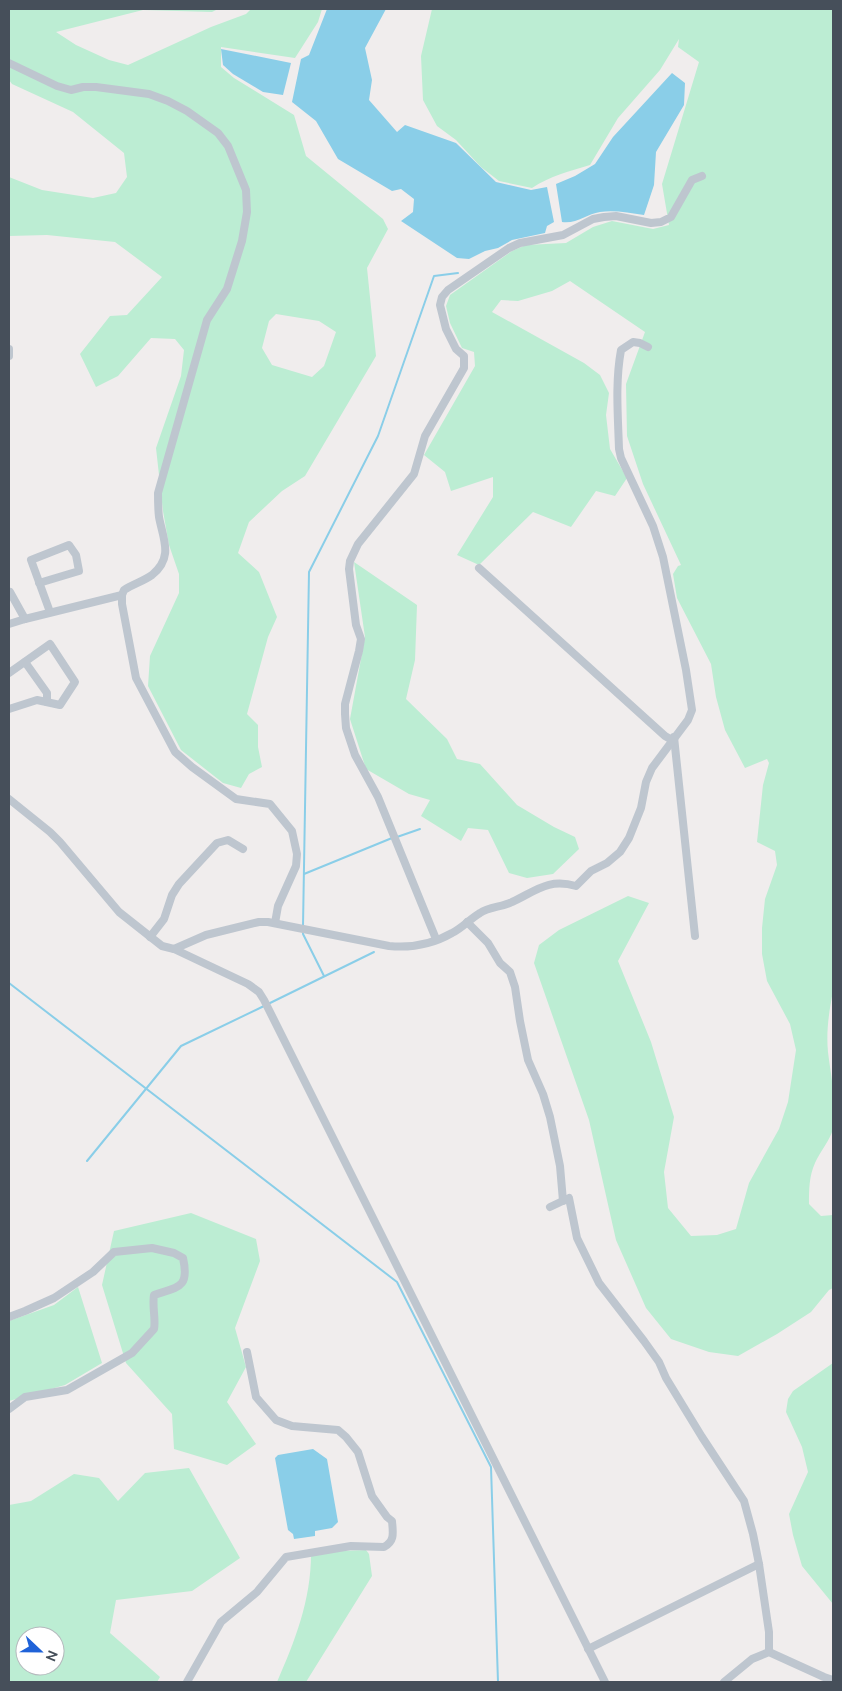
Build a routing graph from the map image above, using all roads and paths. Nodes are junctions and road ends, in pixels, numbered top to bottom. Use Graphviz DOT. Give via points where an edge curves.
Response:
graph roads {
  1 [pos="9,63"];
  2 [pos="702,176"];
  3 [pos="648,347"];
  4 [pos="9,349"];
  5 [pos="9,356"];
  6 [pos="479,568"];
  7 [pos="39,583"];
  8 [pos="10,592"];
  9 [pos="122,595"];
  10 [pos="50,612"];
  11 [pos="25,619"];
  12 [pos="9,624"];
  13 [pos="25,662"];
  14 [pos="9,673"];
  15 [pos="47,702"];
  16 [pos="9,709"];
  17 [pos="673,738"];
  18 [pos="9,799"];
  19 [pos="243,849"];
  20 [pos="467,922"];
  21 [pos="275,923"];
  22 [pos="695,936"];
  23 [pos="150,937"];
  24 [pos="436,939"];
  25 [pos="174,949"];
  26 [pos="563,1201"];
  27 [pos="550,1207"];
  28 [pos="9,1317"];
  29 [pos="247,1352"];
  30 [pos="9,1409"];
  31 [pos="758,1564"];
  32 [pos="588,1649"];
  33 [pos="769,1652"];
  34 [pos="833,1680"];
  35 [pos="187,1682"];
  36 [pos="605,1682"];
  37 [pos="724,1682"];
  1 -- 9 [label="street" via="71,90 96,87 149,94 187,111 218,133 228,146 246,190 247,212 242,241 227,289 207,320 158,493 165,556 152,575 124,590"];
  2 -- 24 [label="street" via="692,180 671,217 660,222 616,216 593,219 563,235 509,248 448,290 440,305 446,328 456,349 464,356 464,368 425,436 414,474 358,544 350,560 356,625 361,639 344,714 346,728"];
  3 -- 17 [label="street" via="633,342 621,350 617,387 619,449 663,557 688,679 691,715"];
  4 -- 5 [label="street"];
  6 -- 17 [label="street" via="665,736"];
  7 -- 7 [label="street" via="31,560 69,545 76,555 79,572"];
  7 -- 10 [label="street"];
  8 -- 11 [label="street"];
  9 -- 10 [label="street"];
  9 -- 21 [label="street" via="136,678 174,752 236,799 270,804 292,831 296,866 278,906"];
  10 -- 11 [label="street"];
  11 -- 12 [label="street"];
  13 -- 14 [label="street"];
  13 -- 15 [label="street" via="47,693"];
  13 -- 15 [label="street" via="50,644 75,682 60,705"];
  15 -- 16 [label="street" via="37,700"];
  17 -- 20 [label="street" via="652,768 641,808 620,852 576,886 554,882 511,903 480,913"];
  17 -- 22 [label="street"];
  18 -- 23 [label="street" via="50,832 119,912"];
  19 -- 23 [label="street" via="228,840 217,843 179,884 164,919"];
  20 -- 24 [label="street" via="451,934"];
  20 -- 26 [label="street" via="510,972 528,1060 550,1117"];
  21 -- 24 [label="street" via="400,947 426,944"];
  21 -- 25 [label="street" via="259,922 206,935"];
  23 -- 25 [label="street" via="162,946"];
  25 -- 32 [label="street" via="248,984 264,1000"];
  26 -- 27 [label="street"];
  26 -- 31 [label="street" via="569,1198 578,1238 599,1283 659,1362 744,1501"];
  28 -- 30 [label="street" via="54,1298 93,1272 114,1252 152,1248 183,1258 185,1275 182,1285 154,1295 154,1329 132,1353 67,1390 25,1397"];
  29 -- 35 [label="street" via="256,1397 276,1420 292,1426 338,1430 346,1437 358,1452 372,1496 392,1521 394,1534 384,1548 351,1546 286,1557 257,1592 221,1622"];
  31 -- 32 [label="street"];
  31 -- 33 [label="street"];
  32 -- 36 [label="street"];
  33 -- 34 [label="street"];
  33 -- 37 [label="street" via="752,1659"];
}
